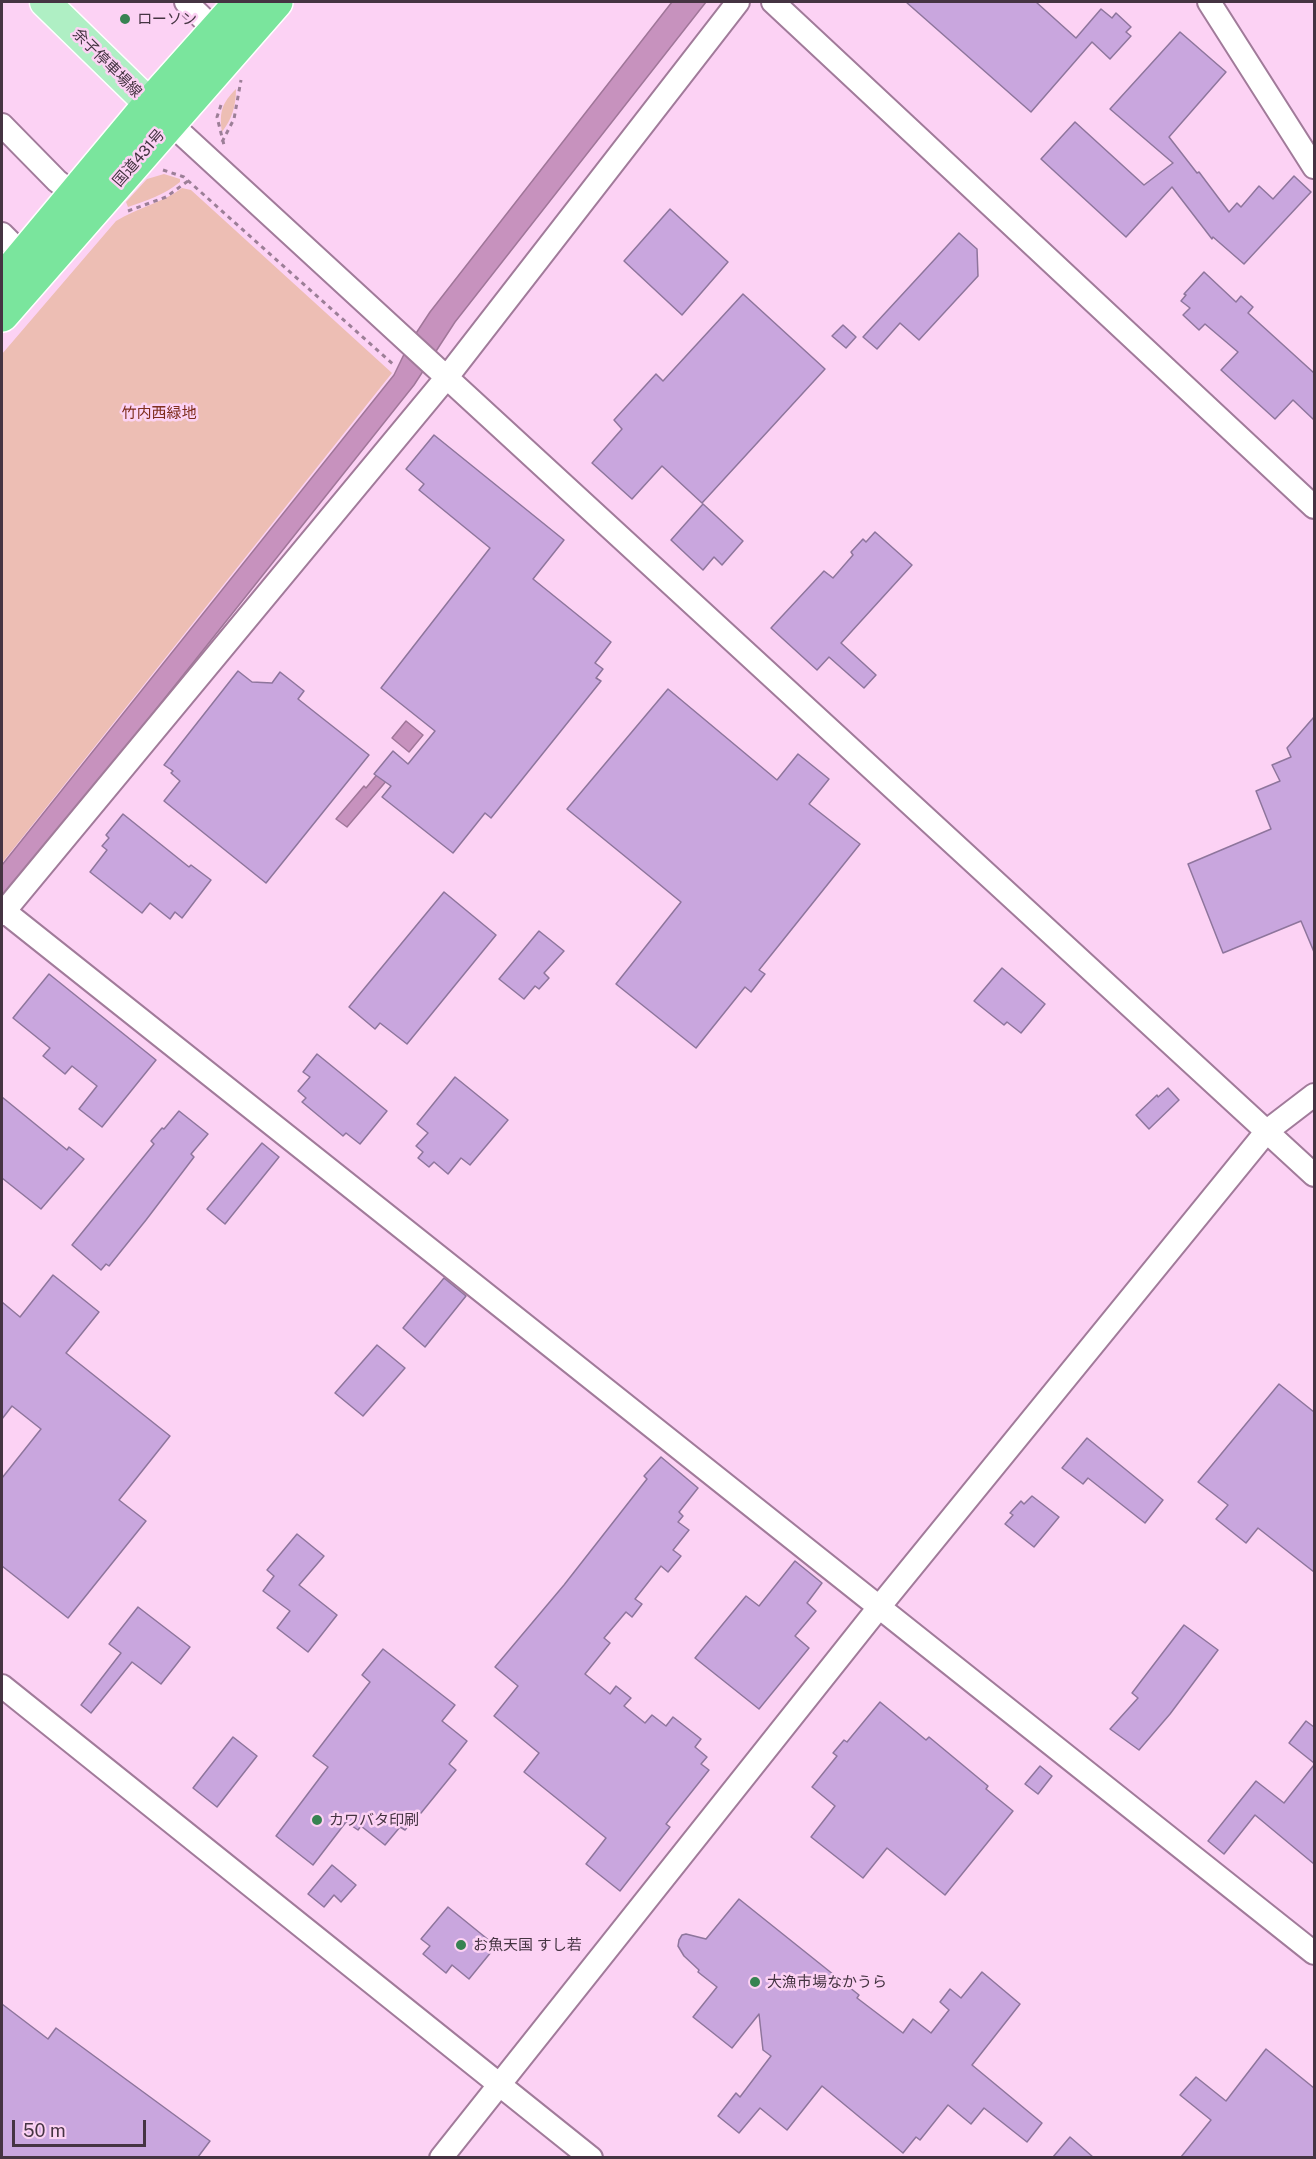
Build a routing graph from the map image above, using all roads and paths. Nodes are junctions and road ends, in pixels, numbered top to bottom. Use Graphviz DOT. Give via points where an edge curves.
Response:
graph roads {
  1 [pos="45,2"];
  2 [pos="186,2"];
  3 [pos="241,2"];
  4 [pos="276,2"];
  5 [pos="738,2"];
  6 [pos="774,2"];
  7 [pos="1209,2"];
  8 [pos="215,30"];
  9 [pos="241,78"];
  10 [pos="160,114"];
  11 [pos="2,125"];
  12 [pos="222,142"];
  13 [pos="1314,167"];
  14 [pos="184,177"];
  15 [pos="188,181"];
  16 [pos="74,194"];
  17 [pos="127,211"];
  18 [pos="12,244"];
  19 [pos="2,281"];
  20 [pos="2,315"];
  21 [pos="393,364"];
  22 [pos="447,377"];
  23 [pos="1314,507"];
  24 [pos="3,912"];
  25 [pos="1314,1095"];
  26 [pos="1267,1131"];
  27 [pos="1314,1175"];
  28 [pos="880,1606"];
  29 [pos="2,1686"];
  30 [pos="1314,1953"];
  31 [pos="499,2084"];
  32 [pos="441,2157"];
  33 [pos="591,2157"];
  1 -- 10 [label="main road, 余子停車場線"];
  2 -- 8 [label="street"];
  3 -- 8 [label="highway, 国道431号"];
  4 -- 10 [label="highway, 国道431号"];
  5 -- 22 [label="street"];
  6 -- 23 [label="street"];
  7 -- 13 [label="street"];
  8 -- 10 [label="highway, 国道431号"];
  9 -- 12 [label="path" via="234,119"];
  10 -- 16 [label="highway, 国道431号"];
  10 -- 20 [label="highway, 国道431号"];
  10 -- 22 [label="street"];
  11 -- 16 [label="street"];
  14 -- 15 [label="path"];
  15 -- 17 [label="path" via="166,197"];
  15 -- 21 [label="path"];
  16 -- 18 [label="highway, 国道431号"];
  18 -- 19 [label="highway, 国道431号"];
  22 -- 24 [label="street"];
  22 -- 26 [label="street"];
  24 -- 28 [label="street"];
  25 -- 26 [label="street"];
  26 -- 27 [label="street"];
  26 -- 28 [label="street"];
  28 -- 30 [label="street"];
  28 -- 31 [label="street"];
  29 -- 31 [label="street"];
  31 -- 32 [label="street"];
  31 -- 33 [label="street"];
}
